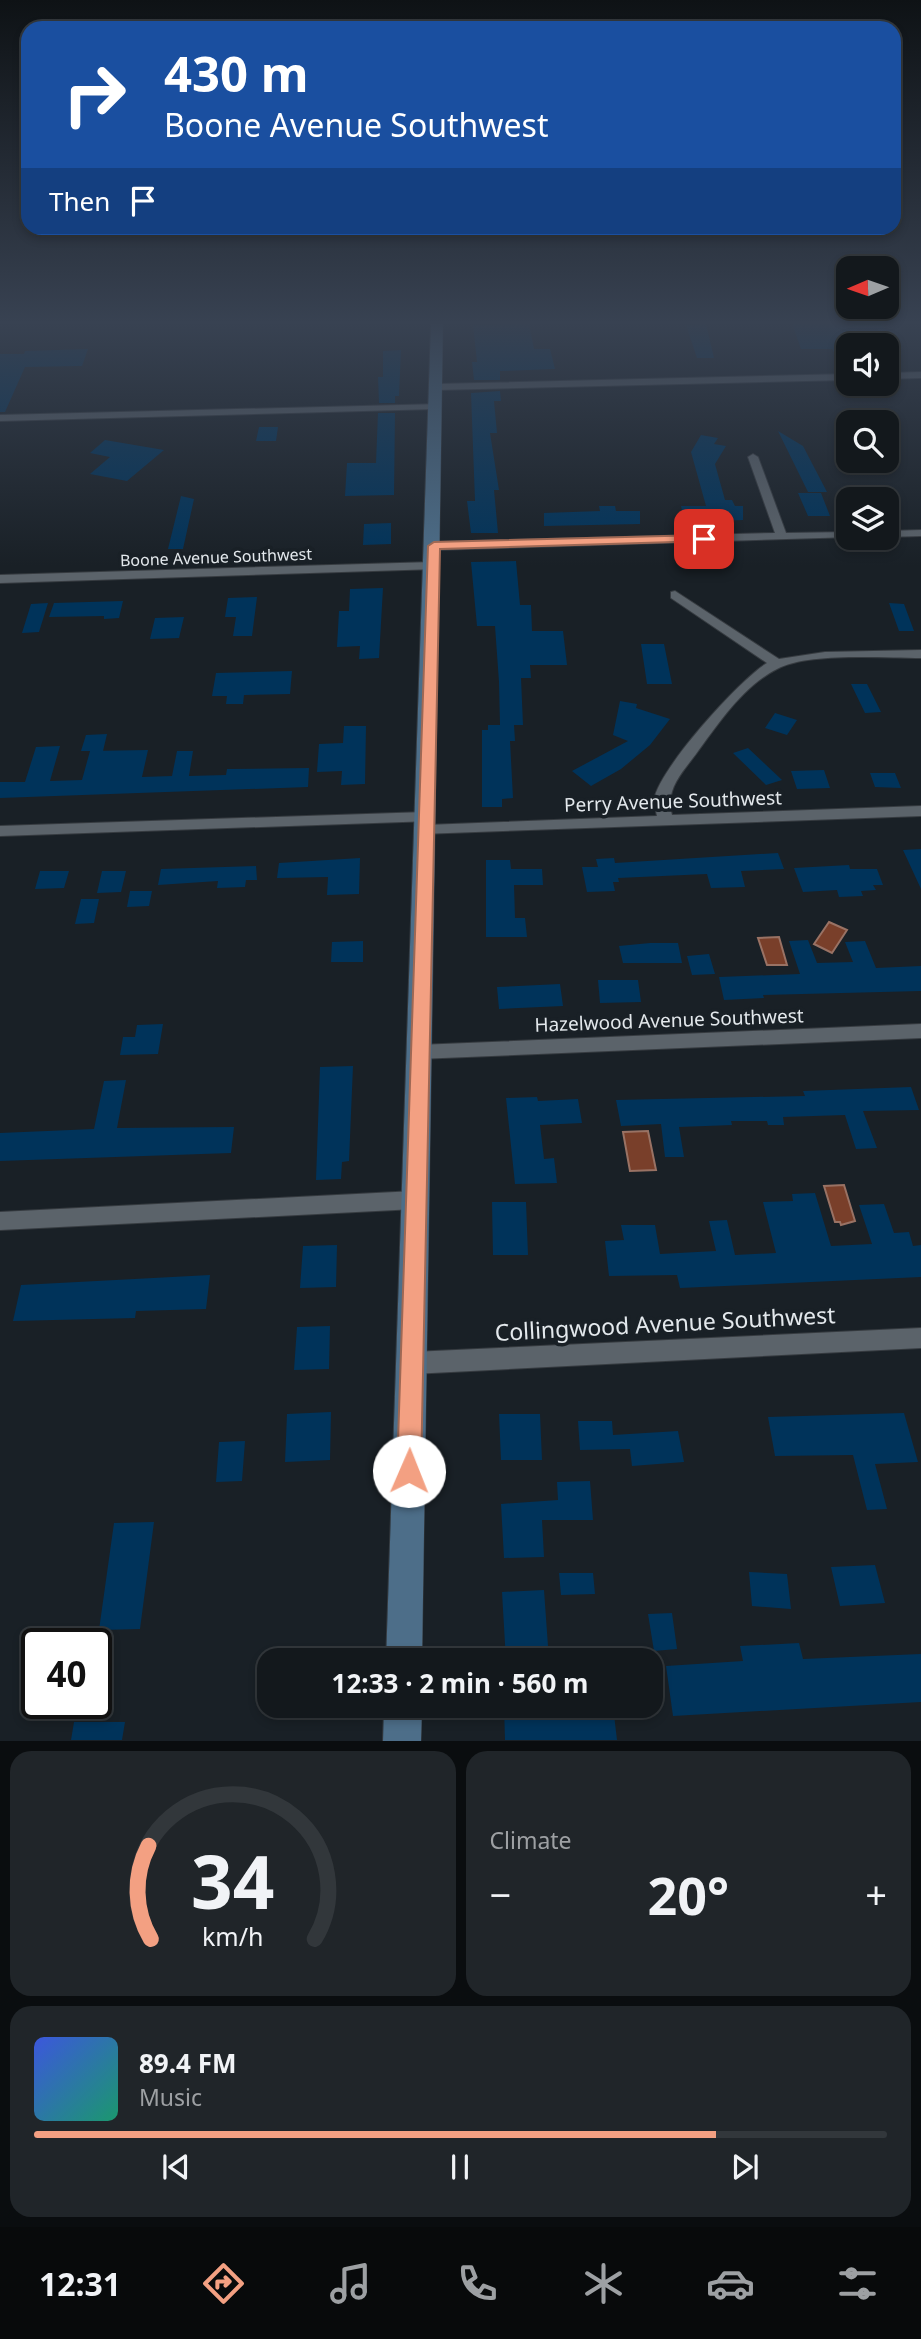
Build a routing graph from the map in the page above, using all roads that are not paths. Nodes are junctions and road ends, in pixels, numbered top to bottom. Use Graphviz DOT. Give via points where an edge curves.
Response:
graph roads {
  1 [pos="306,403"];
  2 [pos="436,403"];
  3 [pos="0,418"];
  4 [pos="753,457"];
  5 [pos="921,533"];
  6 [pos="899,534"];
  7 [pos="836,535"];
  8 [pos="782,537"];
  9 [pos="433,556"];
  10 [pos="0,579"];
  11 [pos="676,595"];
  12 [pos="921,654"];
  13 [pos="776,663"];
  14 [pos="921,811"];
  15 [pos="666,820"];
  16 [pos="426,824"];
  17 [pos="0,831"];
  18 [pos="921,1031"];
  19 [pos="418,1052"];
  20 [pos="415,1200"];
  21 [pos="0,1221"];
  22 [pos="921,1338"];
  23 [pos="412,1363"];
  24 [pos="404,1648"];
  25 [pos="403,1718"];
  26 [pos="402,1741"];
  1 -- 3 [label="street"];
  2 -- 9 [label="street"];
  4 -- 8 [label="street"];
  5 -- 6 [label="street"];
  7 -- 8 [label="street, Boone Avenue Southwest"];
  8 -- 9 [label="street, Boone Avenue Southwest"];
  9 -- 10 [label="street, Boone Avenue Southwest"];
  9 -- 16 [label="street"];
  11 -- 13 [label="street"];
  12 -- 13 [label="street"];
  13 -- 15 [label="street" via="750,679 667,783 662,802"];
  14 -- 15 [label="street, Perry Avenue Southwest"];
  15 -- 16 [label="street, Perry Avenue Southwest"];
  16 -- 17 [label="street, Perry Avenue Southwest"];
  16 -- 19 [label="street"];
  18 -- 19 [label="street, Hazelwood Avenue Southwest"];
  19 -- 20 [label="street"];
  20 -- 21 [label="street"];
  20 -- 23 [label="street"];
  22 -- 23 [label="street, Collingwood Avenue Southwest"];
  23 -- 24 [label="street"];
  25 -- 26 [label="street"];
}
